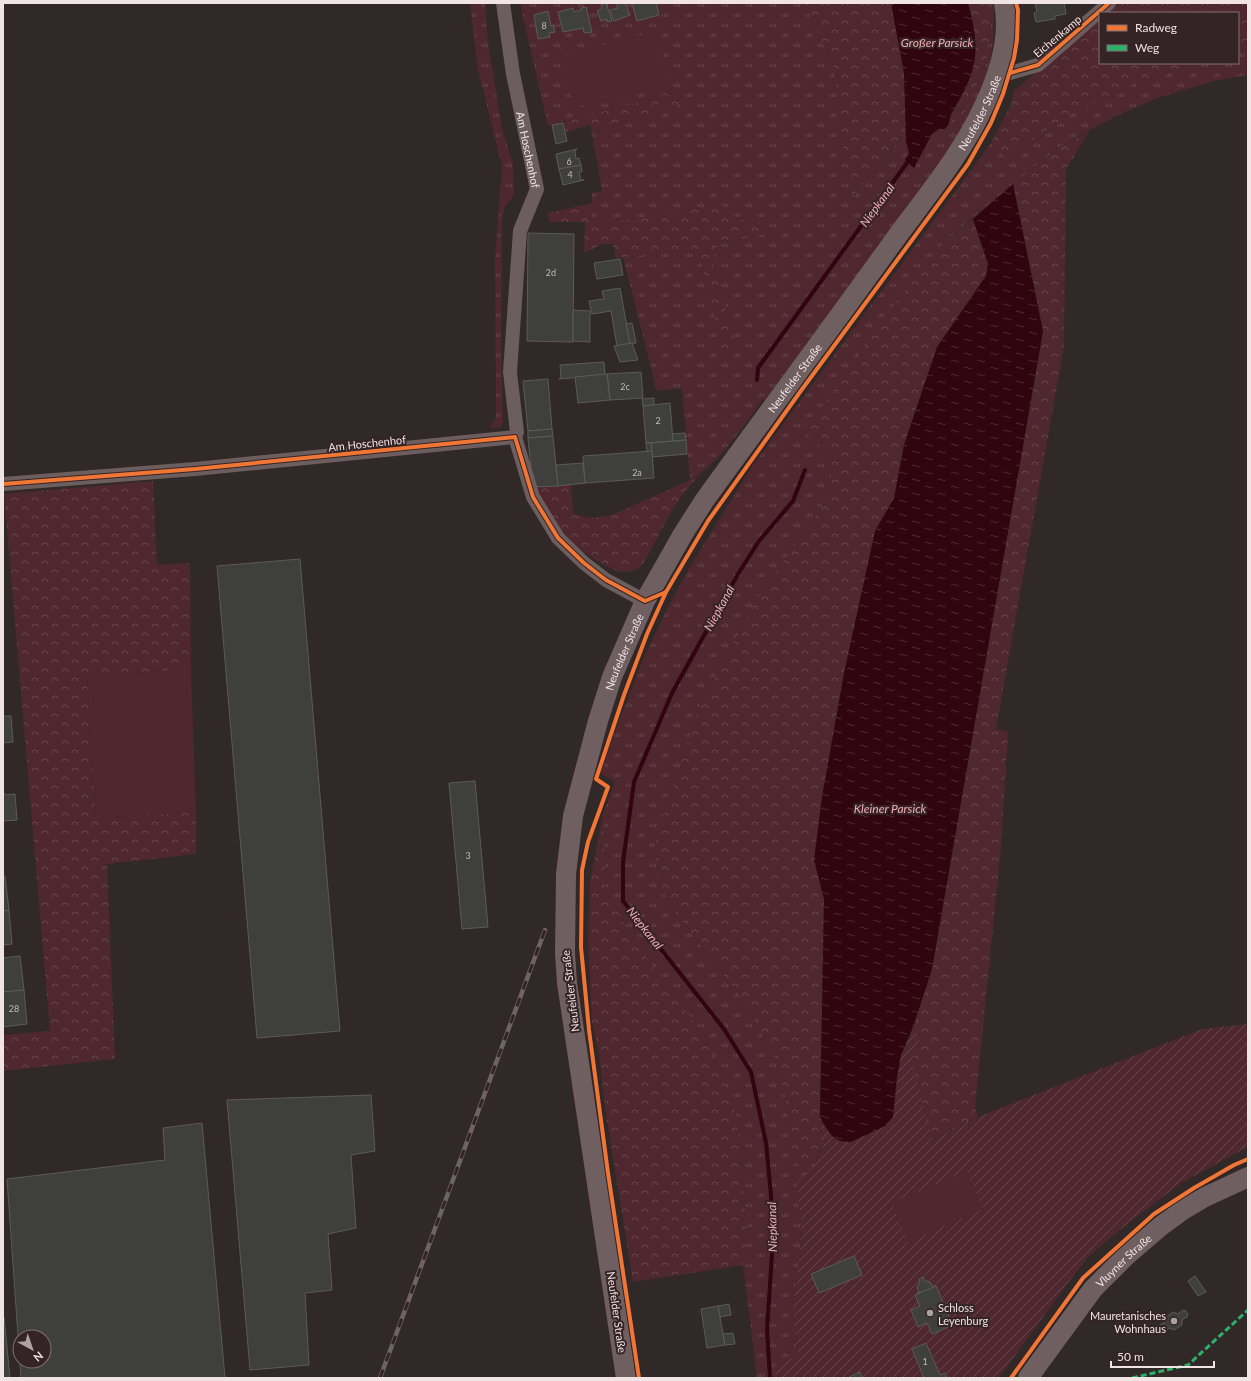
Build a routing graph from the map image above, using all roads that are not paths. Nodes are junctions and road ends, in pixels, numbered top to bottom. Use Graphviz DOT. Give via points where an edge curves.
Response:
graph roads {
  1 [pos="503,3"];
  2 [pos="1004,3"];
  3 [pos="1109,3"];
  4 [pos="999,68"];
  5 [pos="515,437"];
  6 [pos="3,484"];
  7 [pos="645,601"];
  8 [pos="1248,1177"];
  9 [pos="626,1378"];
  10 [pos="1028,1378"];
  1 -- 5 [label="street, Am Hoschenhof" via="513,74 537,190 520,231 510,372 517,432"];
  2 -- 4 [label="main road, Neufelder Straße" via="1005,32"];
  3 -- 4 [label="street, Eichenkamp" via="1038,65 1010,73"];
  4 -- 7 [label="main road, Neufelder Straße" via="982,110 955,157 704,501"];
  5 -- 6 [label="street, Am Hoschenhof" via="195,469"];
  5 -- 7 [label="street, Am Hoschenhof" via="533,497 558,538 606,580"];
  7 -- 9 [label="main road, Neufelder Straße" via="612,677 590,752 573,816 565,898 567,982"];
  8 -- 10 [label="main road, Vluyner Straße" via="1183,1210 1126,1256 1093,1290"];
}
